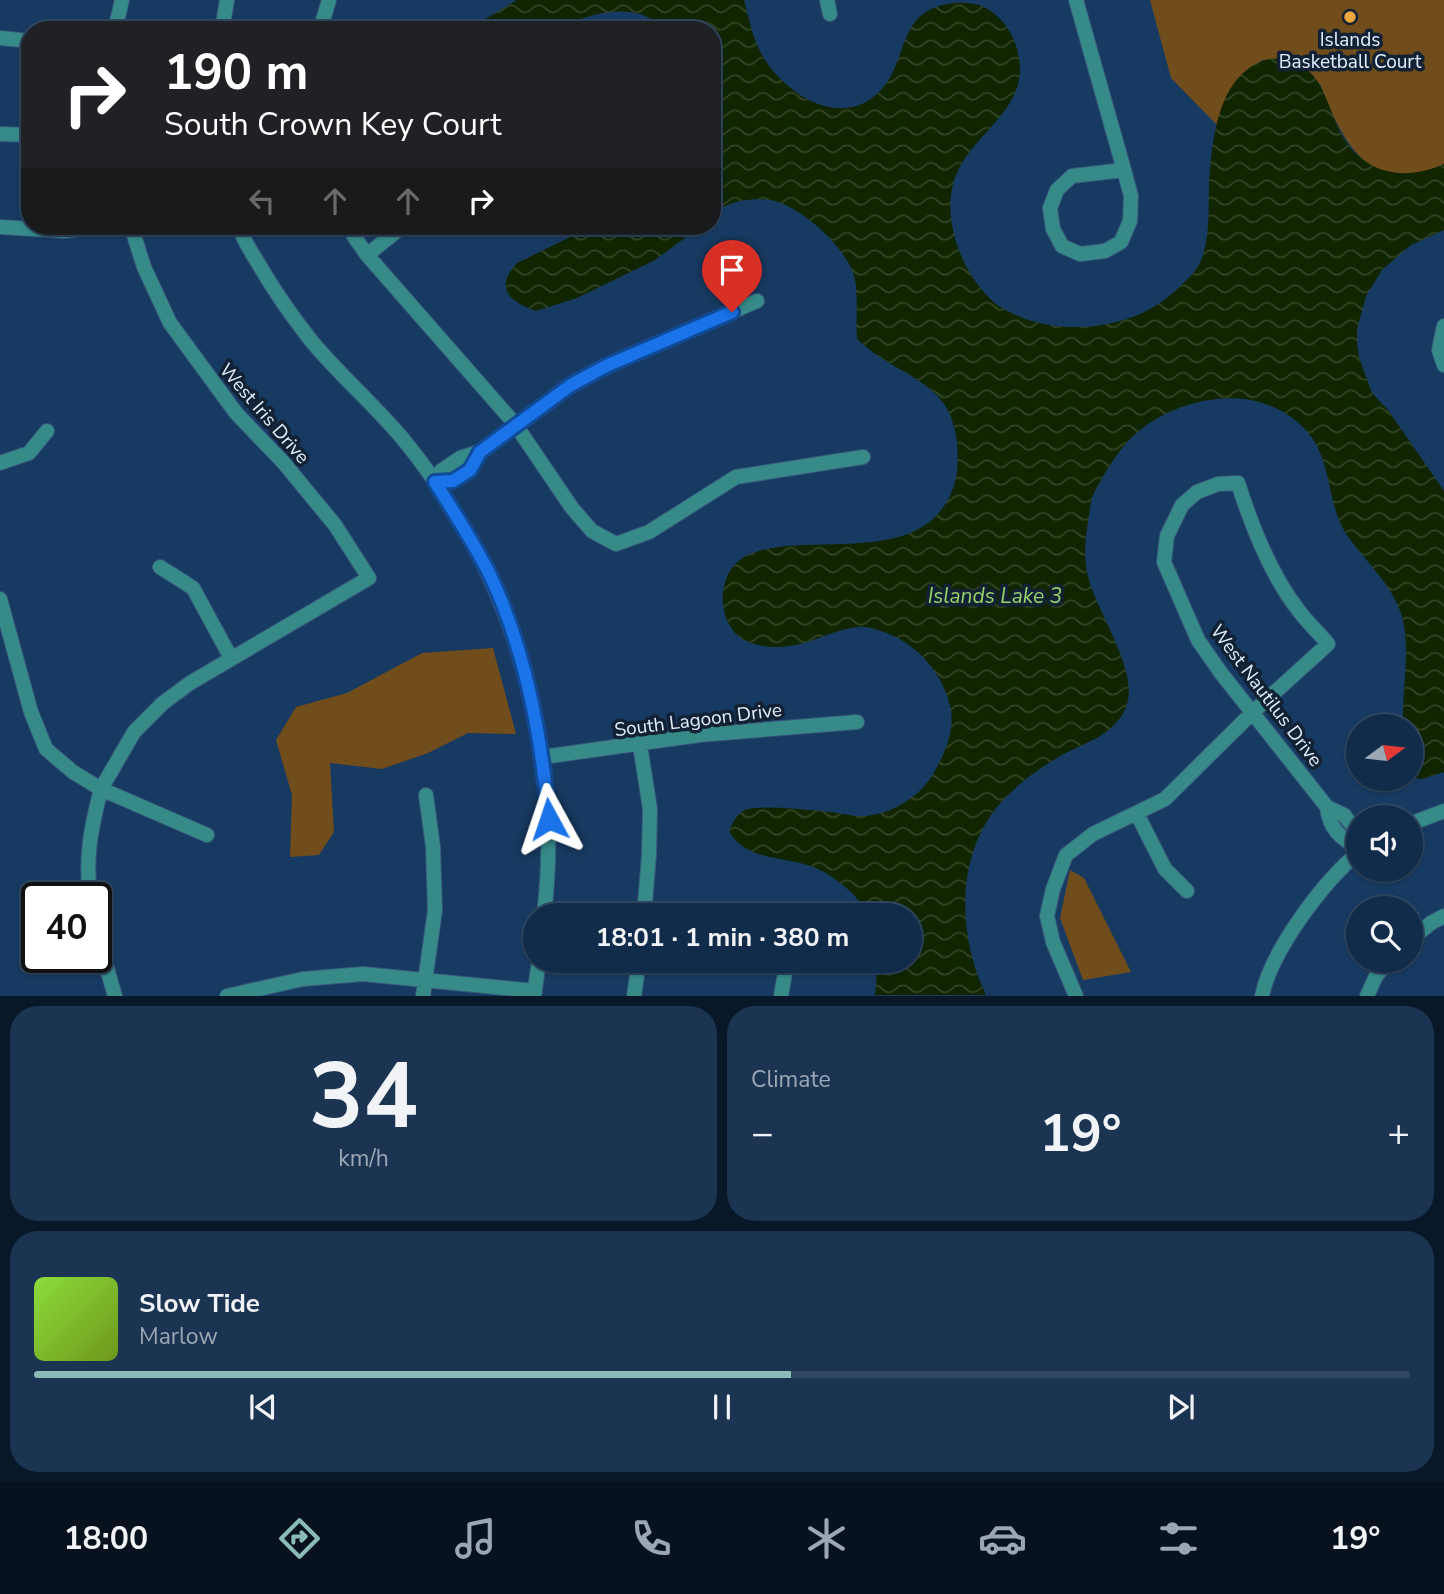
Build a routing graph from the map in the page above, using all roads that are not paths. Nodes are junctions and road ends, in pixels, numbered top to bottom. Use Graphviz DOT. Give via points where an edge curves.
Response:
graph roads {
  1 [pos="121,0"];
  2 [pos="228,0"];
  3 [pos="329,0"];
  4 [pos="1076,0"];
  5 [pos="117,21"];
  6 [pos="224,21"];
  7 [pos="323,21"];
  8 [pos="0,38"];
  9 [pos="21,40"];
  10 [pos="0,134"];
  11 [pos="21,135"];
  12 [pos="1124,170"];
  13 [pos="0,227"];
  14 [pos="21,228"];
  15 [pos="134,235"];
  16 [pos="242,235"];
  17 [pos="353,235"];
  18 [pos="392,235"];
  19 [pos="367,256"];
  20 [pos="757,301"];
  21 [pos="1443,328"];
  22 [pos="1444,365"];
  23 [pos="515,424"];
  24 [pos="47,431"];
  25 [pos="863,457"];
  26 [pos="0,463"];
  27 [pos="435,482"];
  28 [pos="160,568"];
  29 [pos="0,598"];
  30 [pos="231,658"];
  31 [pos="1253,712"];
  32 [pos="857,722"];
  33 [pos="640,745"];
  34 [pos="543,757"];
  35 [pos="101,789"];
  36 [pos="426,795"];
  37 [pos="1327,807"];
  38 [pos="1444,811"];
  39 [pos="1137,814"];
  40 [pos="1346,818"];
  41 [pos="1423,819"];
  42 [pos="207,835"];
  43 [pos="1346,842"];
  44 [pos="1346,864"];
  45 [pos="89,882"];
  46 [pos="1187,891"];
  47 [pos="545,903"];
  48 [pos="645,903"];
  49 [pos="1444,916"];
  50 [pos="1423,929"];
  51 [pos="108,973"];
  52 [pos="538,973"];
  53 [pos="638,973"];
  54 [pos="785,973"];
  55 [pos="1379,973"];
  56 [pos="425,979"];
  57 [pos="535,993"];
  58 [pos="115,996"];
  59 [pos="227,996"];
  60 [pos="423,996"];
  61 [pos="635,996"];
  62 [pos="781,996"];
  63 [pos="1076,996"];
  64 [pos="1262,996"];
  65 [pos="1367,996"];
  1 -- 5 [label="street"];
  2 -- 6 [label="street"];
  3 -- 7 [label="street"];
  4 -- 12 [label="street"];
  8 -- 9 [label="street"];
  10 -- 11 [label="street"];
  12 -- 12 [label="street" via="1072,176 1058,190 1050,208 1062,246 1080,254 1105,251 1121,242 1130,221 1131,196"];
  13 -- 14 [label="street"];
  15 -- 30 [label="street, West Iris Drive" via="170,323 236,413 335,525 369,578"];
  16 -- 27 [label="street" via="270,285 310,339 403,439"];
  17 -- 19 [label="street"];
  18 -- 19 [label="street"];
  19 -- 23 [label="street"];
  20 -- 23 [label="street" via="606,366"];
  21 -- 22 [label="street" via="1439,350"];
  23 -- 25 [label="street" via="572,508 592,531 616,544 649,532 736,477"];
  23 -- 27 [label="street" via="480,452 470,470 453,481"];
  24 -- 26 [label="street" via="29,453"];
  27 -- 34 [label="street" via="490,575 534,704"];
  28 -- 30 [label="street" via="193,588"];
  29 -- 35 [label="street" via="31,712 46,749"];
  30 -- 35 [label="street" via="163,703 134,732"];
  31 -- 31 [label="street, West Nautilus Drive" via="1198,640 1164,562 1167,536 1182,505 1197,492 1218,484 1238,483 1279,580 1298,611 1328,644"];
  31 -- 37 [label="street, West Nautilus Drive"];
  31 -- 39 [label="street" via="1165,799"];
  32 -- 33 [label="street, South Lagoon Drive" via="699,735"];
  33 -- 34 [label="street, South Lagoon Drive"];
  33 -- 48 [label="street" via="650,809"];
  34 -- 47 [label="street" via="549,819"];
  35 -- 42 [label="street"];
  35 -- 45 [label="street" via="90,832"];
  36 -- 56 [label="street" via="435,910"];
  37 -- 40 [label="street, West Nautilus Drive"];
  37 -- 43 [label="street, West Nautilus Drive" via="1329,822"];
  38 -- 41 [label="street"];
  39 -- 46 [label="street" via="1165,869"];
  39 -- 63 [label="street" via="1093,834 1066,855 1053,890 1047,916"];
  44 -- 64 [label="street" via="1302,914"];
  49 -- 50 [label="street"];
  51 -- 58 [label="street"];
  52 -- 57 [label="street"];
  53 -- 61 [label="street"];
  54 -- 62 [label="street"];
  55 -- 65 [label="street"];
  56 -- 57 [label="street"];
  56 -- 59 [label="street" via="363,974 303,979"];
  56 -- 60 [label="street"];
}
